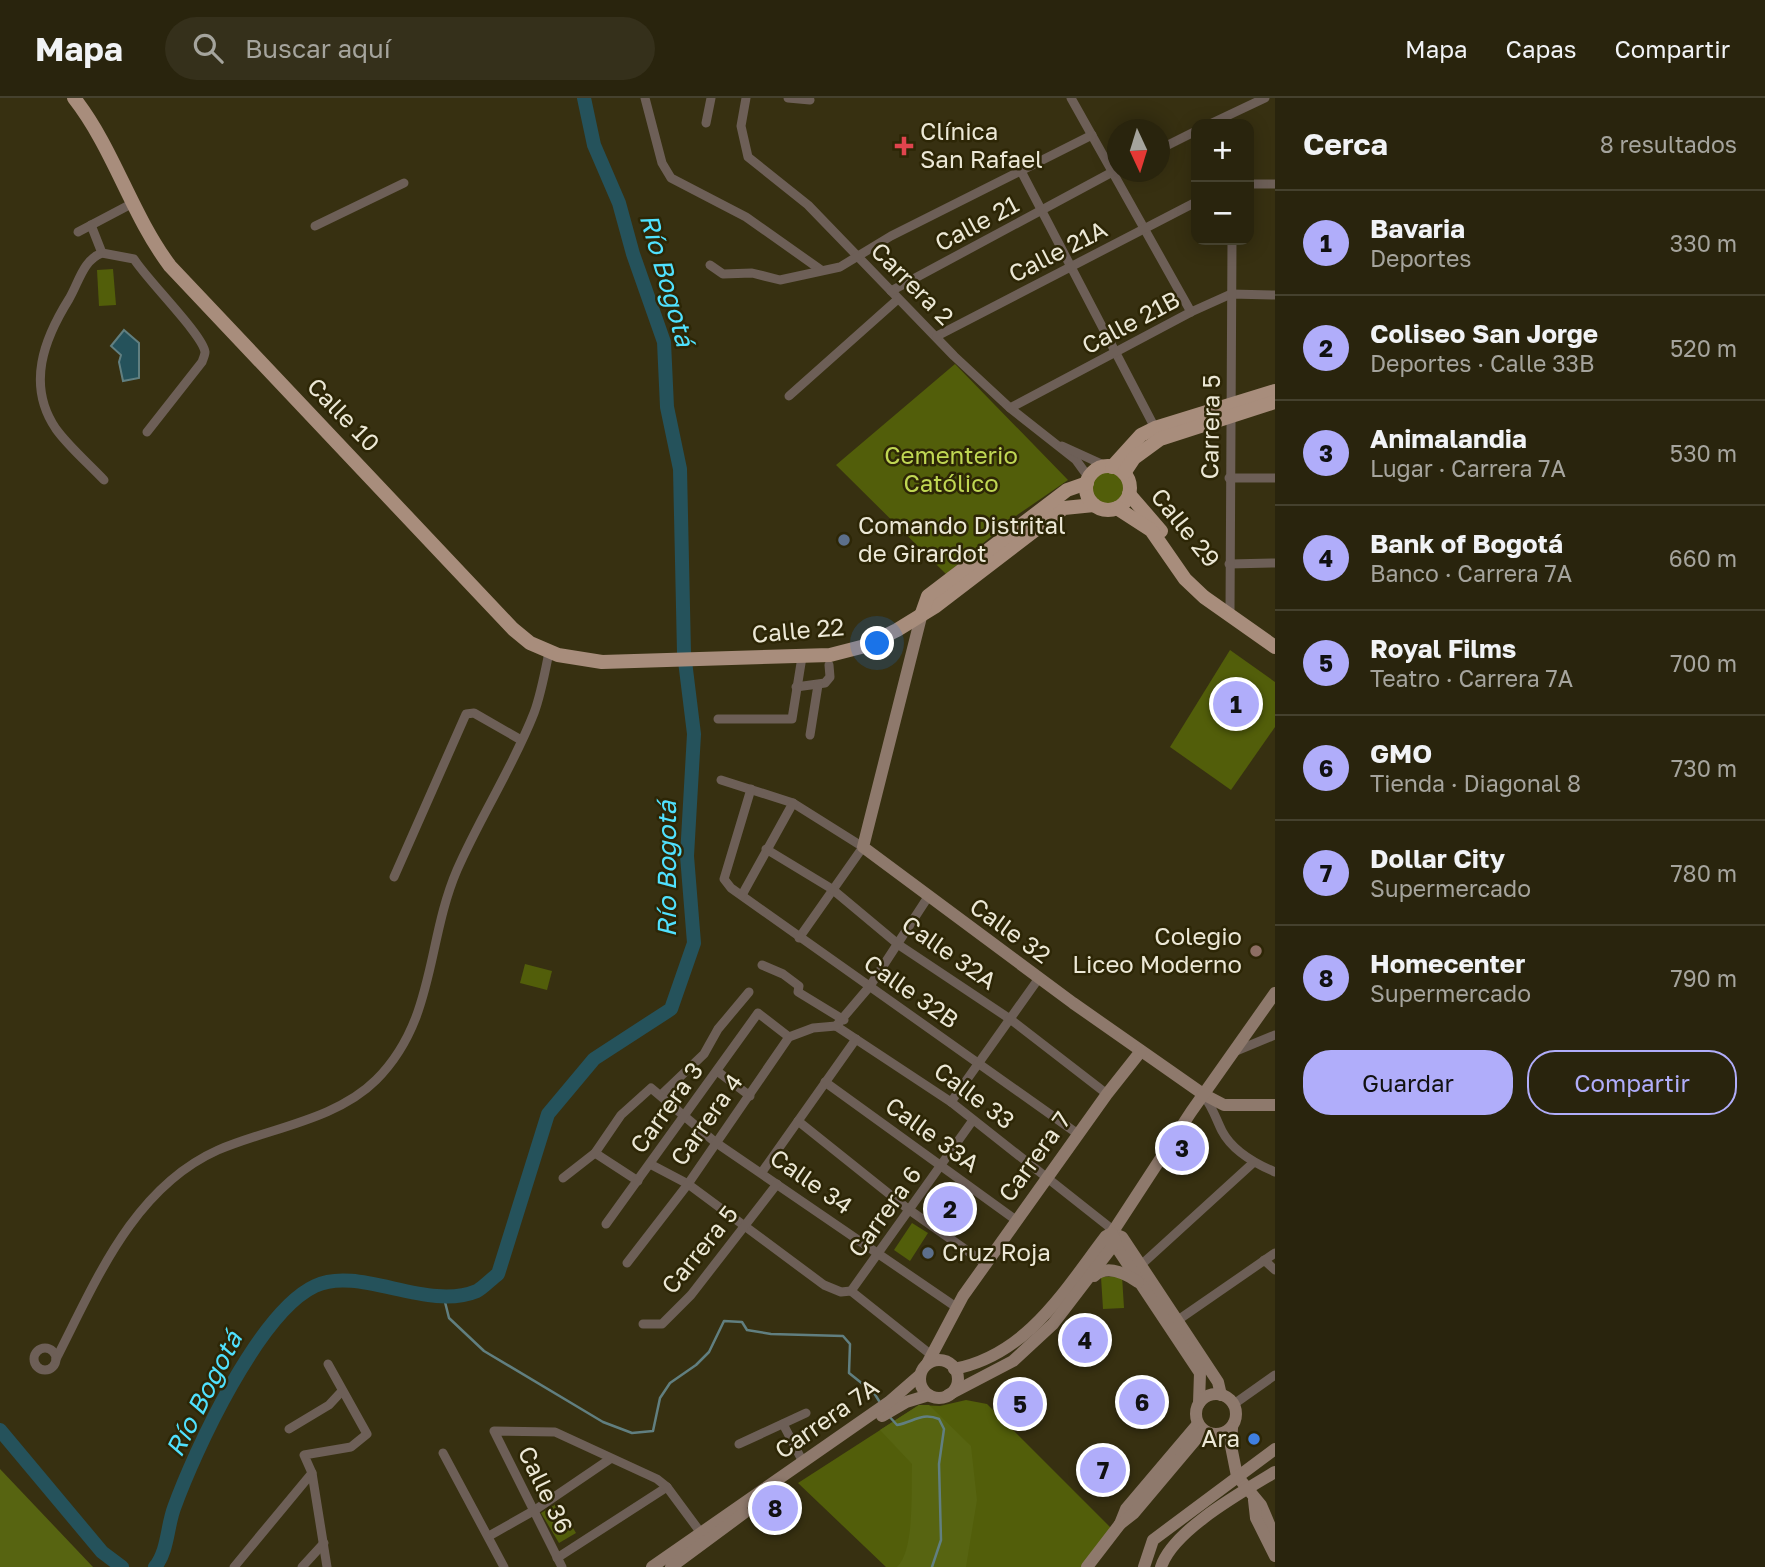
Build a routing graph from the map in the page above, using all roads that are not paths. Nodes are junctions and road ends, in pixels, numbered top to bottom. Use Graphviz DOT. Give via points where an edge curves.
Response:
graph roads {
  1 [pos="74,98"];
  2 [pos="645,98"];
  3 [pos="711,98"];
  4 [pos="746,98"];
  5 [pos="788,98"];
  6 [pos="1071,98"];
  7 [pos="1265,98"];
  8 [pos="810,100"];
  9 [pos="1230,119"];
  10 [pos="706,122"];
  11 [pos="1191,134"];
  12 [pos="1092,135"];
  13 [pos="1170,144"];
  14 [pos="1107,158"];
  15 [pos="1021,171"];
  16 [pos="1107,175"];
  17 [pos="1120,182"];
  18 [pos="404,183"];
  19 [pos="1254,184"];
  20 [pos="1275,184"];
  21 [pos="133,203"];
  22 [pos="1191,205"];
  23 [pos="1042,212"];
  24 [pos="91,225"];
  25 [pos="315,226"];
  26 [pos="1144,229"];
  27 [pos="78,232"];
  28 [pos="1232,245"];
  29 [pos="102,253"];
  30 [pos="858,257"];
  31 [pos="710,265"];
  32 [pos="1071,267"];
  33 [pos="821,270"];
  34 [pos="1231,294"];
  35 [pos="894,295"];
  36 [pos="1275,295"];
  37 [pos="1191,312"];
  38 [pos="937,335"];
  39 [pos="1116,352"];
  40 [pos="1275,391"];
  41 [pos="789,396"];
  42 [pos="1275,402"];
  43 [pos="1010,408"];
  44 [pos="1229,411"];
  45 [pos="1155,428"];
  46 [pos="147,432"];
  47 [pos="1057,444"];
  48 [pos="1114,469"];
  49 [pos="1229,478"];
  50 [pos="1275,478"];
  51 [pos="104,480"];
  52 [pos="1088,480"];
  53 [pos="1129,494"];
  54 [pos="1094,505"];
  55 [pos="1117,508"];
  56 [pos="1275,563"];
  57 [pos="1229,564"];
  58 [pos="1230,610"];
  59 [pos="922,613"];
  60 [pos="897,630"];
  61 [pos="1275,639"];
  62 [pos="1275,647"];
  63 [pos="549,652"];
  64 [pos="911,652"];
  65 [pos="802,657"];
  66 [pos="655,662"];
  67 [pos="829,665"];
  68 [pos="818,685"];
  69 [pos="796,687"];
  70 [pos="718,719"];
  71 [pos="810,735"];
  72 [pos="521,740"];
  73 [pos="721,780"];
  74 [pos="751,789"];
  75 [pos="793,803"];
  76 [pos="863,847"];
  77 [pos="766,849"];
  78 [pos="394,877"];
  79 [pos="832,889"];
  80 [pos="742,895"];
  81 [pos="928,897"];
  82 [pos="799,938"];
  83 [pos="899,945"];
  84 [pos="762,965"];
  85 [pos="1039,978"];
  86 [pos="870,986"];
  87 [pos="749,992"];
  88 [pos="1275,993"];
  89 [pos="1010,1019"];
  90 [pos="840,1023"];
  91 [pos="1275,1035"];
  92 [pos="789,1037"];
  93 [pos="856,1039"];
  94 [pos="1141,1051"];
  95 [pos="1236,1051"];
  96 [pos="979,1063"];
  97 [pos="717,1071"];
  98 [pos="825,1082"];
  99 [pos="1107,1094"];
  100 [pos="1203,1094"];
  101 [pos="661,1095"];
  102 [pos="750,1096"];
  103 [pos="951,1102"];
  104 [pos="1275,1105"];
  105 [pos="685,1116"];
  106 [pos="973,1120"];
  107 [pos="798,1121"];
  108 [pos="1079,1134"];
  109 [pos="715,1142"];
  110 [pos="595,1153"];
  111 [pos="1254,1162"];
  112 [pos="650,1164"];
  113 [pos="942,1165"];
  114 [pos="762,1172"];
  115 [pos="1275,1172"];
  116 [pos="563,1178"];
  117 [pos="1046,1178"];
  118 [pos="638,1181"];
  119 [pos="688,1184"];
  120 [pos="777,1184"];
  121 [pos="908,1209"];
  122 [pos="1016,1220"];
  123 [pos="606,1224"];
  124 [pos="744,1228"];
  125 [pos="1112,1233"];
  126 [pos="1275,1253"];
  127 [pos="877,1254"];
  128 [pos="1264,1260"];
  129 [pos="626,1263"];
  130 [pos="986,1265"];
  131 [pos="1141,1265"];
  132 [pos="1275,1270"];
  133 [pos="1088,1281"];
  134 [pos="1142,1284"];
  135 [pos="852,1291"];
  136 [pos="956,1307"];
  137 [pos="1178,1320"];
  138 [pos="643,1324"];
  139 [pos="56,1359"];
  140 [pos="328,1364"];
  141 [pos="926,1364"];
  142 [pos="954,1369"];
  143 [pos="1275,1375"];
  144 [pos="342,1391"];
  145 [pos="929,1395"];
  146 [pos="948,1395"];
  147 [pos="1221,1395"];
  148 [pos="1199,1403"];
  149 [pos="1234,1404"];
  150 [pos="891,1405"];
  151 [pos="806,1413"];
  152 [pos="876,1416"];
  153 [pos="783,1424"];
  154 [pos="1201,1427"];
  155 [pos="289,1429"];
  156 [pos="1226,1431"];
  157 [pos="739,1444"];
  158 [pos="1275,1449"];
  159 [pos="443,1453"];
  160 [pos="610,1459"];
  161 [pos="803,1462"];
  162 [pos="1275,1472"];
  163 [pos="312,1473"];
  164 [pos="1237,1476"];
  165 [pos="667,1487"];
  166 [pos="1250,1495"];
  167 [pos="536,1510"];
  168 [pos="701,1533"];
  169 [pos="489,1536"];
  170 [pos="1275,1538"];
  171 [pos="324,1543"];
  172 [pos="1275,1556"];
  173 [pos="559,1562"];
  174 [pos="234,1567"];
  175 [pos="302,1567"];
  176 [pos="327,1567"];
  177 [pos="504,1567"];
  178 [pos="652,1567"];
  179 [pos="671,1567"];
  180 [pos="1087,1567"];
  181 [pos="1143,1567"];
  182 [pos="1161,1567"];
  1 -- 21 [label="main road, Calle 10"];
  2 -- 33 [label="street" via="662,163 671,178 746,217"];
  3 -- 10 [label="street"];
  4 -- 30 [label="street, Carrera 2" via="741,126 748,156 808,205"];
  5 -- 8 [label="street"];
  6 -- 12 [label="street"];
  7 -- 9 [label="street"];
  11 -- 13 [label="street"];
  12 -- 14 [label="street"];
  12 -- 15 [label="street"];
  15 -- 23 [label="street"];
  15 -- 30 [label="street"];
  16 -- 23 [label="street, Calle 21"];
  17 -- 26 [label="street"];
  18 -- 25 [label="street"];
  19 -- 20 [label="street"];
  21 -- 24 [label="street"];
  21 -- 63 [label="main road, Calle 10" via="157,249 189,288 513,629"];
  22 -- 26 [label="street, Calle 21A"];
  23 -- 32 [label="street"];
  23 -- 35 [label="street, Calle 21"];
  24 -- 27 [label="street"];
  24 -- 29 [label="street"];
  26 -- 32 [label="street, Calle 21A"];
  26 -- 37 [label="street"];
  28 -- 34 [label="street, Carrera 5"];
  29 -- 46 [label="street" via="134,259 205,352"];
  29 -- 51 [label="street" via="87,263 48,332 41,354 42,397 56,428"];
  30 -- 33 [label="street"];
  30 -- 35 [label="street, Carrera 2"];
  31 -- 33 [label="street" via="723,274 780,279"];
  32 -- 38 [label="street, Calle 21A"];
  32 -- 39 [label="street"];
  34 -- 36 [label="street, Calle 21B"];
  34 -- 37 [label="street, Calle 21B"];
  34 -- 44 [label="street, Carrera 5"];
  35 -- 38 [label="street, Carrera 2"];
  35 -- 41 [label="street, Calle 21"];
  37 -- 39 [label="street, Calle 21B"];
  38 -- 43 [label="street, Carrera 2"];
  39 -- 43 [label="street, Calle 21B"];
  39 -- 45 [label="street"];
  40 -- 44 [label="main road"];
  42 -- 44 [label="main road"];
  43 -- 47 [label="street, Carrera 2"];
  44 -- 45 [label="main road"];
  44 -- 48 [label="main road" via="1147,445"];
  44 -- 49 [label="street, Carrera 5"];
  45 -- 48 [label="main road" via="1141,435"];
  47 -- 48 [label="street, Carrera 2"];
  47 -- 52 [label="street, Carrera 2" via="1076,460"];
  48 -- 52 [label="main road" via="1096,470"];
  48 -- 53 [label="main road" via="1130,487"];
  49 -- 50 [label="street"];
  49 -- 57 [label="street, Carrera 5"];
  52 -- 54 [label="main road" via="1087,495"];
  52 -- 59 [label="main road, Calle 22" via="1067,490 928,596"];
  53 -- 55 [label="main road"];
  53 -- 58 [label="main road, Calle 29" via="1156,523 1192,576"];
  54 -- 55 [label="main road"];
  54 -- 59 [label="main road, Calle 22" via="1064,508 1051,516"];
  55 -- 58 [label="main road, Calle 29" via="1151,530 1203,597"];
  56 -- 57 [label="street"];
  57 -- 58 [label="street, Carrera 5"];
  58 -- 61 [label="main road, Calle 29"];
  58 -- 62 [label="main road, Calle 29"];
  59 -- 60 [label="main road, Calle 22"];
  59 -- 64 [label="street"];
  60 -- 64 [label="street"];
  60 -- 65 [label="main road, Calle 22" via="848,651"];
  63 -- 66 [label="main road, Calle 10" via="602,662"];
  63 -- 72 [label="street" via="534,714"];
  64 -- 76 [label="street"];
  65 -- 66 [label="main road, Calle 22"];
  65 -- 69 [label="street"];
  67 -- 68 [label="street" via="830,677"];
  68 -- 69 [label="street"];
  68 -- 71 [label="street"];
  69 -- 70 [label="street" via="792,719"];
  72 -- 78 [label="street" via="474,713 466,714"];
  72 -- 139 [label="street" via="457,872 425,998 387,1067 336,1108 216,1151 153,1195 116,1246"];
  73 -- 74 [label="street, Calle 32"];
  74 -- 75 [label="street, Calle 32"];
  74 -- 80 [label="street, Calle 32B" via="724,879"];
  75 -- 76 [label="street, Calle 32"];
  75 -- 77 [label="street"];
  76 -- 79 [label="street"];
  76 -- 81 [label="street, Calle 32"];
  77 -- 79 [label="street, Calle 32A"];
  77 -- 80 [label="street"];
  79 -- 82 [label="street"];
  79 -- 83 [label="street, Calle 32A"];
  80 -- 82 [label="street, Calle 32B"];
  81 -- 83 [label="street"];
  81 -- 85 [label="street, Calle 32"];
  82 -- 86 [label="street, Calle 32B"];
  83 -- 86 [label="street"];
  83 -- 89 [label="street, Calle 32A"];
  84 -- 90 [label="street, Calle 33" via="783,974 799,986 798,992"];
  85 -- 89 [label="street"];
  85 -- 94 [label="street, Calle 32"];
  86 -- 90 [label="street"];
  86 -- 96 [label="street, Calle 32B"];
  87 -- 101 [label="street" via="704,1054"];
  88 -- 95 [label="street"];
  89 -- 96 [label="street"];
  89 -- 99 [label="street, Calle 32A"];
  90 -- 92 [label="street"];
  90 -- 93 [label="street, Calle 33"];
  91 -- 95 [label="street"];
  92 -- 97 [label="street, Carrera 3" via="758,1013"];
  92 -- 102 [label="street, Carrera 4"];
  93 -- 98 [label="street"];
  93 -- 103 [label="street, Calle 33"];
  94 -- 99 [label="street, Carrera 7"];
  94 -- 100 [label="street, Calle 32"];
  95 -- 100 [label="street"];
  96 -- 103 [label="street"];
  96 -- 108 [label="street, Calle 32B"];
  97 -- 102 [label="street"];
  97 -- 105 [label="street, Carrera 3"];
  98 -- 107 [label="street"];
  98 -- 113 [label="street, Calle 33A"];
  99 -- 108 [label="street, Carrera 7"];
  100 -- 104 [label="street, Calle 32" via="1224,1105"];
  100 -- 111 [label="street" via="1222,1132"];
  100 -- 125 [label="street"];
  101 -- 105 [label="street, Calle 34"];
  101 -- 110 [label="street, Calle 34" via="646,1090 621,1115"];
  102 -- 109 [label="street, Carrera 4"];
  103 -- 106 [label="street, Calle 33"];
  105 -- 109 [label="street, Calle 34"];
  105 -- 112 [label="street, Carrera 3"];
  106 -- 113 [label="street, Carrera 6"];
  106 -- 117 [label="street, Calle 33"];
  107 -- 114 [label="street"];
  107 -- 121 [label="street"];
  108 -- 117 [label="street, Carrera 7"];
  109 -- 114 [label="street, Calle 34"];
  109 -- 119 [label="street, Carrera 4"];
  110 -- 116 [label="street"];
  110 -- 118 [label="street"];
  111 -- 115 [label="street"];
  111 -- 131 [label="street"];
  112 -- 118 [label="street, Carrera 3"];
  112 -- 119 [label="street"];
  113 -- 121 [label="street, Carrera 6"];
  113 -- 122 [label="street, Calle 33A"];
  114 -- 120 [label="street, Calle 34"];
  117 -- 122 [label="street, Carrera 7"];
  117 -- 125 [label="street, Calle 33"];
  118 -- 123 [label="street, Carrera 3"];
  119 -- 124 [label="street"];
  119 -- 129 [label="street, Carrera 4"];
  120 -- 124 [label="street, Carrera 5"];
  120 -- 127 [label="street, Calle 34"];
  121 -- 127 [label="street, Carrera 6"];
  121 -- 130 [label="street"];
  122 -- 130 [label="street, Carrera 7"];
  124 -- 135 [label="street" via="830,1289"];
  124 -- 138 [label="street, Carrera 5" via="691,1296 662,1324"];
  125 -- 131 [label="street, Calle 33" via="1122,1237"];
  125 -- 133 [label="street" via="1112,1247"];
  125 -- 134 [label="street, Calle 33"];
  125 -- 142 [label="street" via="1028,1331 992,1359"];
  126 -- 128 [label="street"];
  127 -- 135 [label="street, Carrera 6"];
  127 -- 136 [label="street, Calle 34"];
  128 -- 132 [label="street"];
  128 -- 137 [label="street"];
  130 -- 136 [label="street, Carrera 7"];
  131 -- 137 [label="street, Calle 33"];
  133 -- 134 [label="street" via="1099,1271 1111,1270"];
  133 -- 146 [label="street" via="1054,1324 1013,1361"];
  134 -- 148 [label="street, Calle 33" via="1200,1373"];
  135 -- 141 [label="street"];
  136 -- 141 [label="street, Carrera 7"];
  137 -- 147 [label="street, Calle 33" via="1218,1382"];
  140 -- 144 [label="street"];
  141 -- 142 [label="street" via="941,1360"];
  141 -- 145 [label="street" via="920,1384"];
  141 -- 150 [label="street, Carrera 7A"];
  142 -- 146 [label="street" via="956,1386"];
  143 -- 149 [label="street"];
  144 -- 155 [label="street" via="329,1405"];
  144 -- 163 [label="street" via="366,1429 365,1439 351,1447 304,1455"];
  145 -- 146 [label="street"];
  145 -- 150 [label="street, Carrera 7A"];
  147 -- 148 [label="street"];
  147 -- 149 [label="street"];
  148 -- 154 [label="street" via="1196,1412"];
  149 -- 156 [label="street" via="1237,1417"];
  150 -- 152 [label="street, Carrera 7A"];
  151 -- 153 [label="street"];
  152 -- 161 [label="street, Carrera 7A"];
  152 -- 179 [label="street, Carrera 7A"];
  153 -- 157 [label="street"];
  153 -- 161 [label="street"];
  154 -- 156 [label="street"];
  154 -- 180 [label="street" via="1126,1508 1120,1524"];
  156 -- 164 [label="street"];
  158 -- 164 [label="street"];
  159 -- 169 [label="street"];
  160 -- 165 [label="street"];
  160 -- 167 [label="street"];
  160 -- 167 [label="street, Calle 36" via="555,1432 494,1431"];
  161 -- 168 [label="street, Carrera 7A"];
  162 -- 166 [label="street"];
  163 -- 171 [label="street"];
  163 -- 174 [label="street"];
  164 -- 166 [label="street"];
  164 -- 181 [label="street" via="1153,1540"];
  165 -- 168 [label="street"];
  165 -- 173 [label="street"];
  166 -- 170 [label="street" via="1261,1505"];
  166 -- 172 [label="street"];
  166 -- 182 [label="street" via="1170,1547"];
  167 -- 169 [label="street"];
  167 -- 173 [label="street, Calle 36"];
  168 -- 178 [label="street, Carrera 7A"];
  169 -- 177 [label="street"];
  171 -- 175 [label="street"];
  171 -- 176 [label="street"];
}
